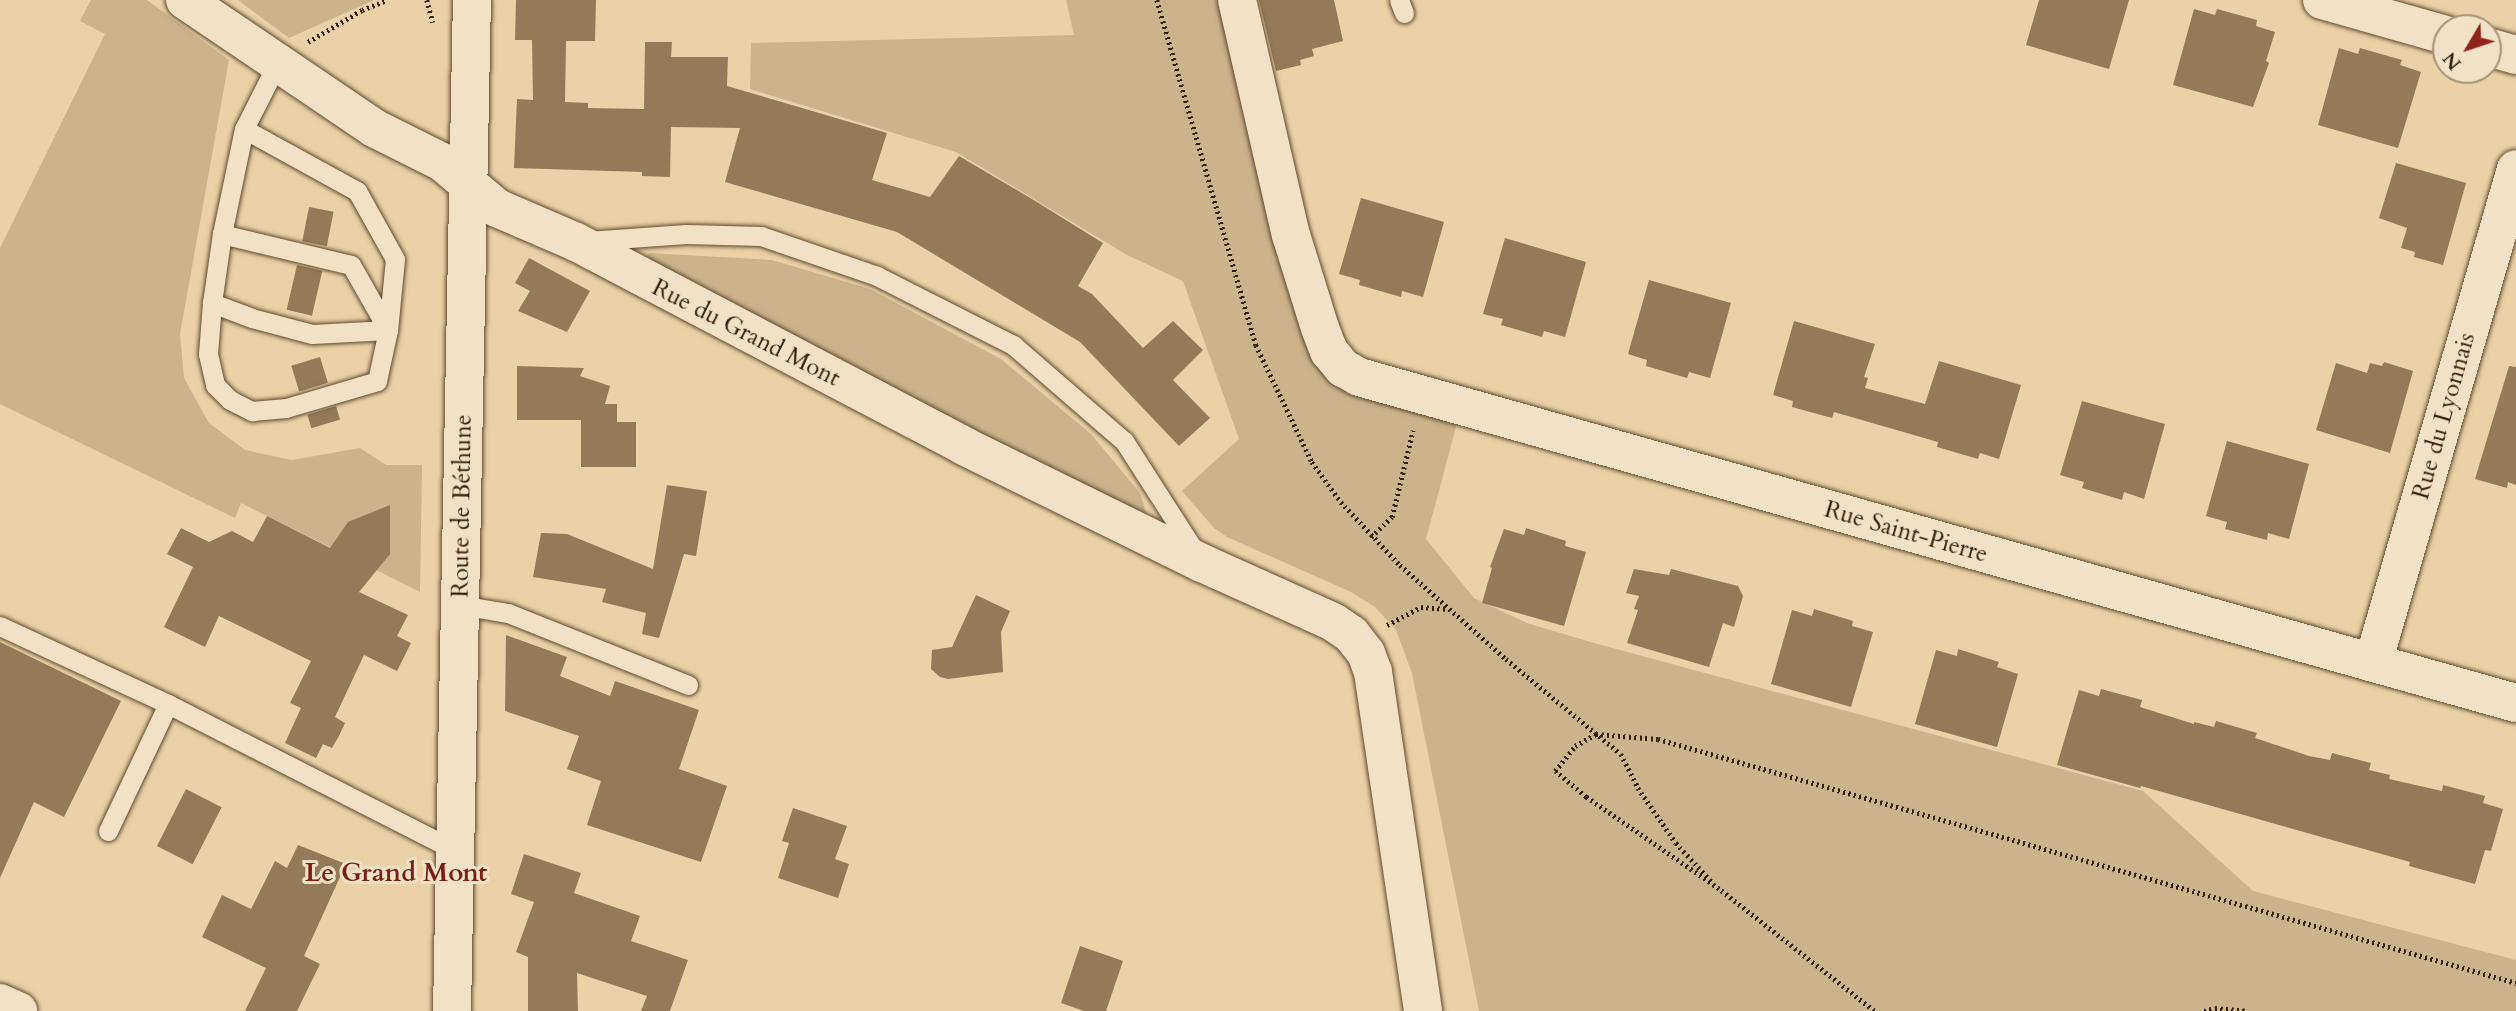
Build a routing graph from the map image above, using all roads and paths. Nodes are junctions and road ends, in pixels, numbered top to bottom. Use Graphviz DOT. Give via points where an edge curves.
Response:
graph roads {
  1 [pos="185,0"];
  2 [pos="387,0"];
  3 [pos="472,0"];
  4 [pos="1237,0"];
  5 [pos="2322,0"];
  6 [pos="2432,31"];
  7 [pos="277,64"];
  8 [pos="244,129"];
  9 [pos="2516,169"];
  10 [pos="469,184"];
  11 [pos="222,234"];
  12 [pos="576,242"];
  13 [pos="212,303"];
  14 [pos="388,330"];
  15 [pos="1425,396"];
  16 [pos="1371,537"];
  17 [pos="1202,563"];
  18 [pos="460,605"];
  19 [pos="1448,610"];
  20 [pos="0,626"];
  21 [pos="1384,627"];
  22 [pos="1506,659"];
  23 [pos="2373,663"];
  24 [pos="688,685"];
  25 [pos="2516,703"];
  26 [pos="167,704"];
  27 [pos="1596,734"];
  28 [pos="108,831"];
  29 [pos="456,850"];
  30 [pos="1718,889"];
  31 [pos="2516,983"];
  32 [pos="0,1003"];
  33 [pos="18,1011"];
  34 [pos="452,1011"];
  35 [pos="1423,1011"];
  36 [pos="1874,1011"];
  37 [pos="2204,1011"];
  38 [pos="2247,1011"];
  1 -- 7 [label="street, Rue du Grand Mont"];
  2 -- 7 [label="path" via="322,32"];
  3 -- 10 [label="street, Route de Béthune"];
  4 -- 15 [label="street, Rue Saint-Pierre" via="1291,235 1329,351 1343,368 1359,377"];
  5 -- 6 [label="street"];
  7 -- 8 [label="lane"];
  7 -- 10 [label="street, Rue du Grand Mont" via="374,128 442,162"];
  8 -- 11 [label="lane"];
  8 -- 14 [label="lane" via="357,191 395,259"];
  9 -- 23 [label="street, Rue du Lyonnais"];
  10 -- 12 [label="street, Rue du Grand Mont" via="497,208"];
  10 -- 18 [label="street, Route de Béthune"];
  11 -- 13 [label="lane"];
  11 -- 14 [label="lane" via="351,265"];
  12 -- 17 [label="street, Rue du Grand Mont" via="964,446"];
  12 -- 17 [label="lane" via="686,234 761,236 877,276 1013,345 1124,441"];
  13 -- 14 [label="lane" via="312,334"];
  13 -- 14 [label="lane" via="208,354 215,385 230,400 252,411 286,408 377,380"];
  15 -- 16 [label="path" via="1392,517"];
  15 -- 23 [label="street, Rue Saint-Pierre"];
  17 -- 35 [label="street, Rue du Grand Mont" via="1333,622 1352,634 1366,653 1373,672"];
  18 -- 24 [label="lane" via="508,613"];
  18 -- 29 [label="street, Route de Béthune"];
  19 -- 21 [label="path" via="1421,607"];
  20 -- 26 [label="lane"];
  22 -- 27 [label="path"];
  23 -- 25 [label="street, Rue Saint-Pierre"];
  26 -- 28 [label="lane"];
  26 -- 29 [label="lane"];
  27 -- 30 [label="path" via="1621,754 1676,843"];
  27 -- 30 [label="path" via="1575,746 1555,771"];
  27 -- 31 [label="path" via="1658,738"];
  29 -- 34 [label="street, Route de Béthune"];
  30 -- 36 [label="path"];
  32 -- 33 [label="street"];
  37 -- 38 [label="path"];
}
